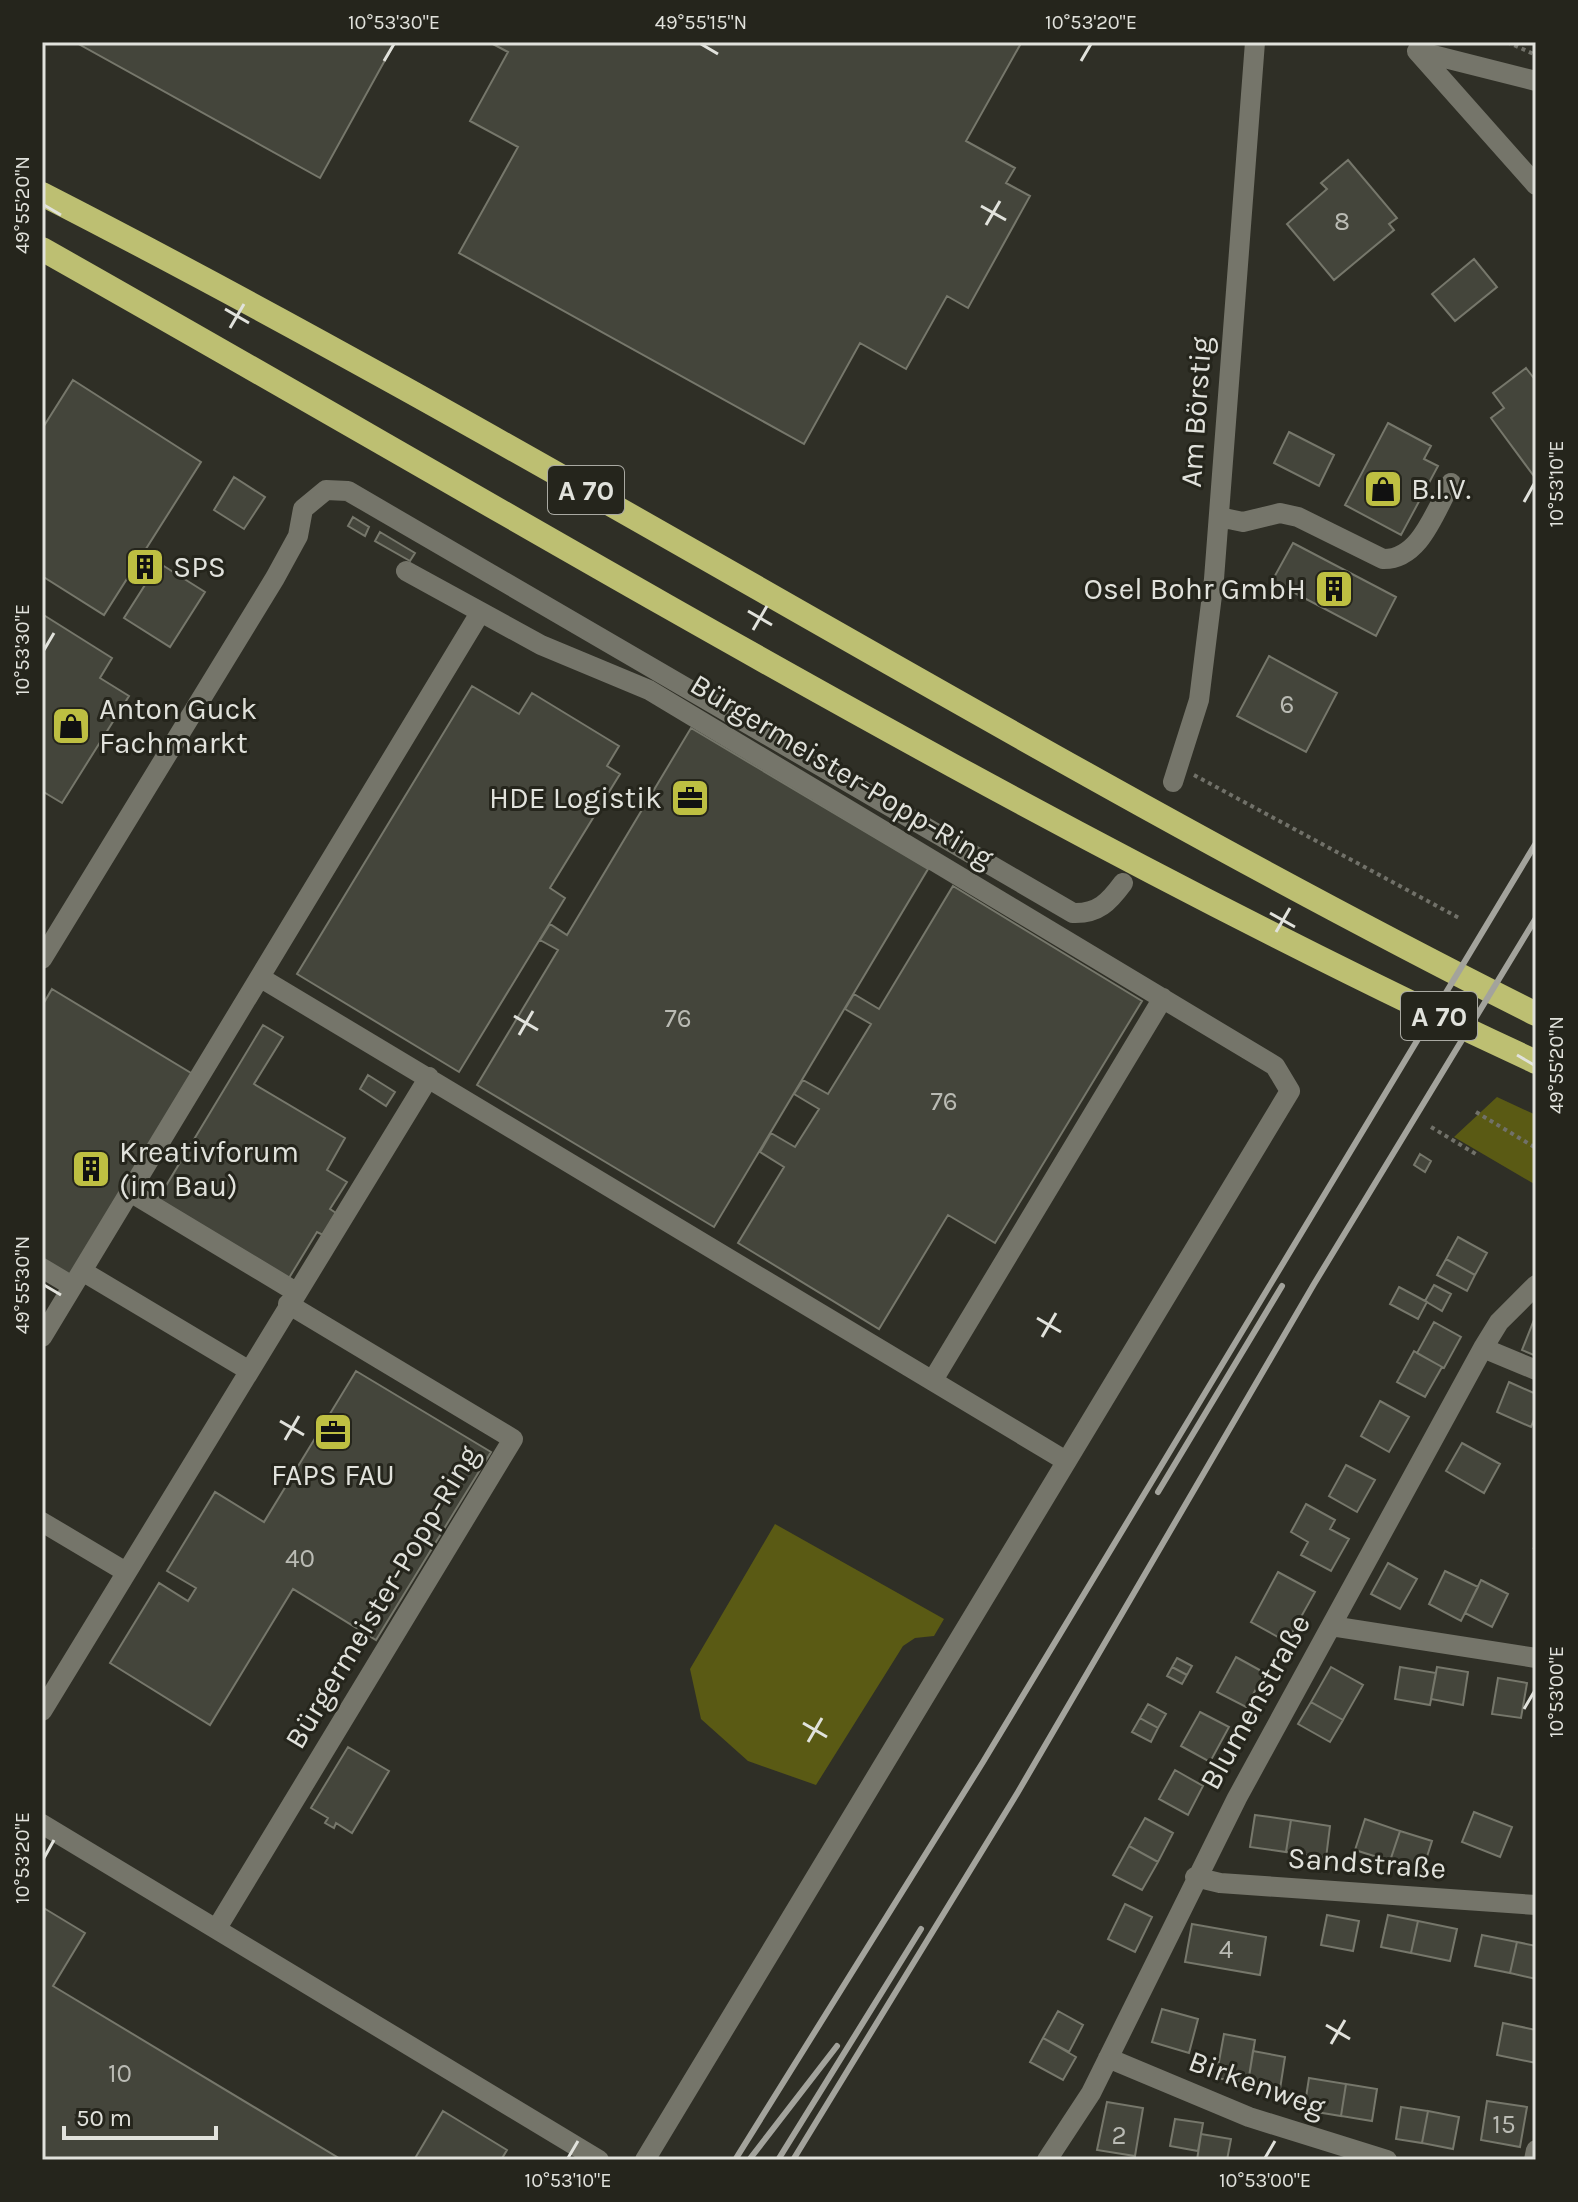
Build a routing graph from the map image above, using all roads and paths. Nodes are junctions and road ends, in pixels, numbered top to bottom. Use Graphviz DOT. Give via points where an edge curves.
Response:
graph roads {
  1 [pos="1255,42"];
  2 [pos="1507,42"];
  3 [pos="1413,47"];
  4 [pos="1536,55"];
  5 [pos="1536,81"];
  6 [pos="1536,185"];
  7 [pos="42,194"];
  8 [pos="42,249"];
  9 [pos="1451,483"];
  10 [pos="1219,517"];
  11 [pos="406,571"];
  12 [pos="480,613"];
  13 [pos="1176,774"];
  14 [pos="1123,883"];
  15 [pos="1461,919"];
  16 [pos="42,959"];
  17 [pos="261,978"];
  18 [pos="1163,998"];
  19 [pos="1528,1010"];
  20 [pos="1536,1062"];
  21 [pos="429,1077"];
  22 [pos="1476,1112"];
  23 [pos="1431,1127"];
  24 [pos="1536,1148"];
  25 [pos="1479,1156"];
  26 [pos="130,1192"];
  27 [pos="42,1268"];
  28 [pos="77,1278"];
  29 [pos="1536,1285"];
  30 [pos="292,1298"];
  31 [pos="42,1337"];
  32 [pos="1483,1348"];
  33 [pos="248,1370"];
  34 [pos="1536,1370"];
  35 [pos="933,1380"];
  36 [pos="1066,1461"];
  37 [pos="42,1522"];
  38 [pos="126,1572"];
  39 [pos="1331,1626"];
  40 [pos="1536,1658"];
  41 [pos="42,1711"];
  42 [pos="42,1824"];
  43 [pos="1195,1877"];
  44 [pos="1536,1905"];
  45 [pos="217,1928"];
  46 [pos="1108,2058"];
  47 [pos="1536,2150"];
  48 [pos="599,2160"];
  49 [pos="645,2160"];
  50 [pos="1047,2160"];
  51 [pos="1387,2160"];
  52 [pos="1534,2160"];
  1 -- 10 [label="street, Am Börstig"];
  2 -- 4 [label="path"];
  3 -- 5 [label="street"];
  3 -- 6 [label="street"];
  7 -- 19 [label="highway, A 70" via="385,374 1125,796"];
  8 -- 20 [label="highway, A 70" via="726,638 1163,877"];
  9 -- 10 [label="street" via="1420,537 1406,556 1395,560 1298,517 1280,513 1243,522"];
  10 -- 13 [label="street, Am Börstig" via="1199,700"];
  11 -- 12 [label="street, Bürgermeister-Popp-Ring"];
  12 -- 17 [label="street"];
  12 -- 18 [label="street, Bürgermeister-Popp-Ring" via="649,690"];
  13 -- 15 [label="path"];
  14 -- 16 [label="street" via="1101,908 1073,913 348,491 326,490 303,509 298,536"];
  17 -- 21 [label="street"];
  17 -- 26 [label="street"];
  18 -- 35 [label="street"];
  18 -- 36 [label="street, Bürgermeister-Popp-Ring" via="1275,1066 1290,1091"];
  21 -- 30 [label="street"];
  21 -- 35 [label="street"];
  22 -- 24 [label="path"];
  23 -- 25 [label="path"];
  26 -- 28 [label="street"];
  26 -- 30 [label="street"];
  27 -- 28 [label="street"];
  28 -- 31 [label="street"];
  28 -- 33 [label="street"];
  29 -- 32 [label="street, Blumenstraße" via="1499,1322"];
  30 -- 33 [label="street"];
  30 -- 45 [label="street, Bürgermeister-Popp-Ring" via="513,1439"];
  32 -- 34 [label="street"];
  32 -- 39 [label="street, Blumenstraße"];
  33 -- 38 [label="street"];
  35 -- 36 [label="street"];
  36 -- 49 [label="street, Bürgermeister-Popp-Ring"];
  37 -- 38 [label="street"];
  38 -- 41 [label="street"];
  39 -- 40 [label="street"];
  39 -- 43 [label="street, Blumenstraße"];
  42 -- 45 [label="street"];
  43 -- 44 [label="street, Sandstraße"];
  43 -- 46 [label="street, Blumenstraße"];
  45 -- 48 [label="street"];
  46 -- 50 [label="street, Blumenstraße"];
  46 -- 51 [label="street, Birkenweg" via="1249,2117"];
  47 -- 52 [label="street"];
}
